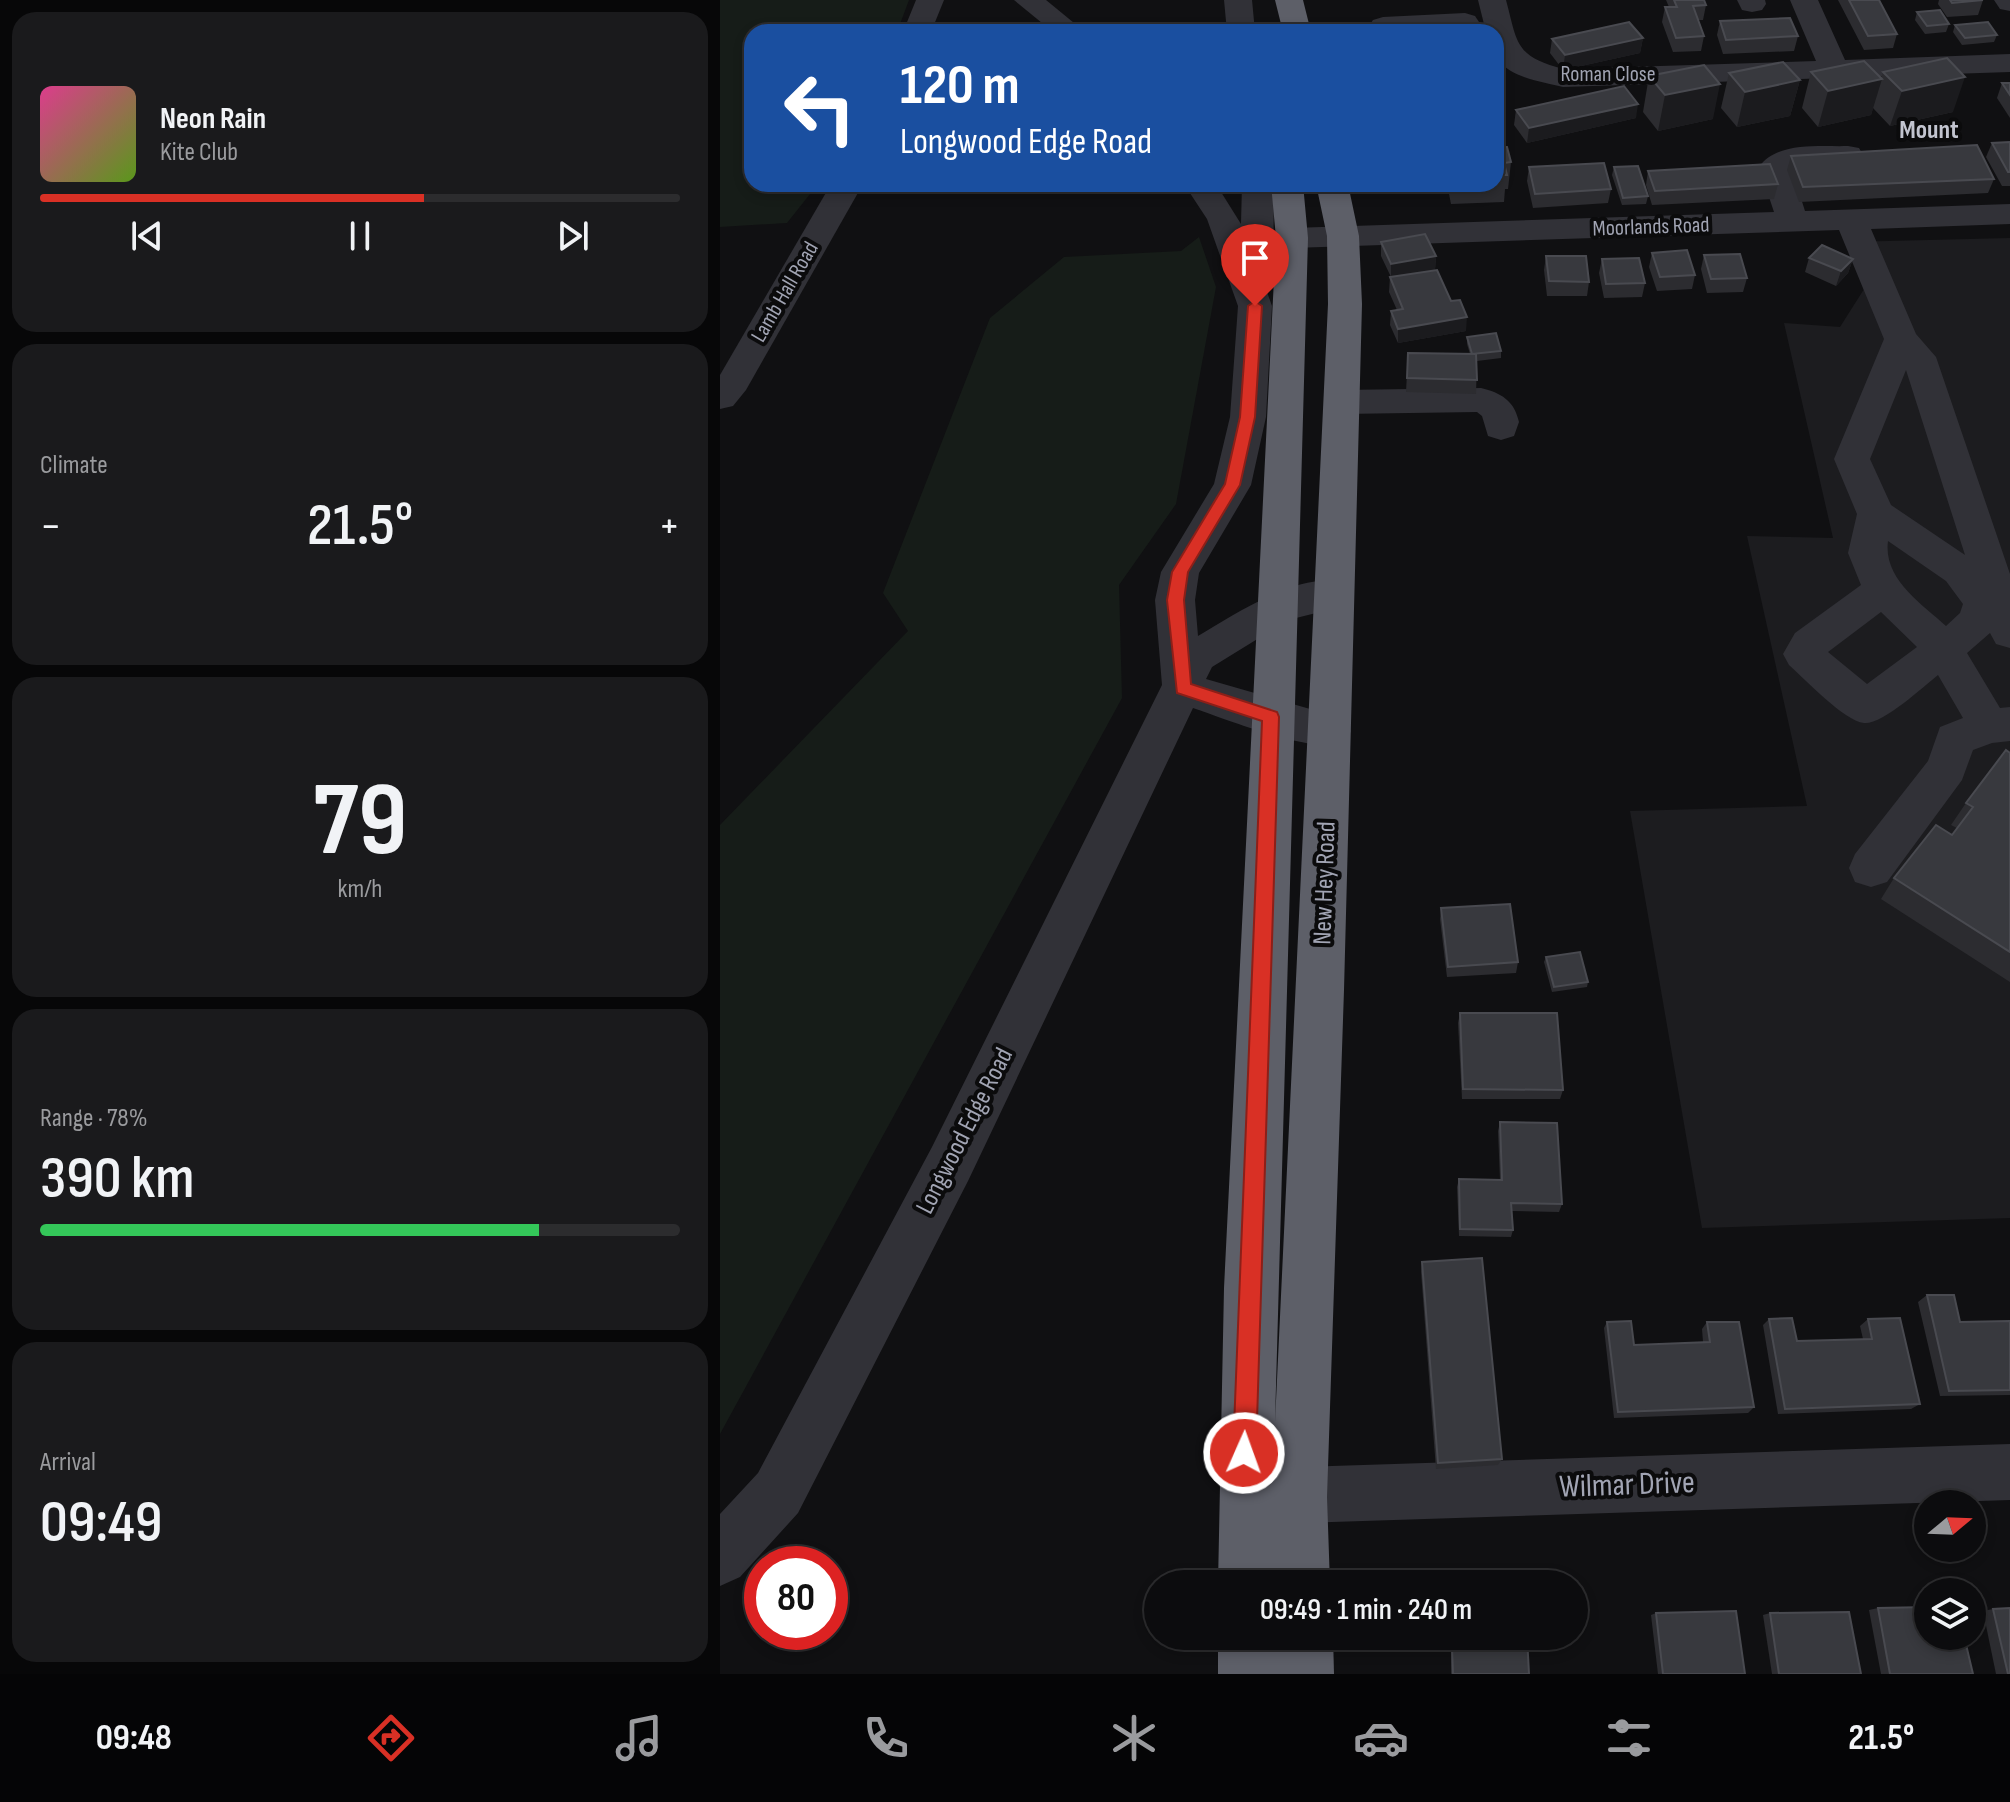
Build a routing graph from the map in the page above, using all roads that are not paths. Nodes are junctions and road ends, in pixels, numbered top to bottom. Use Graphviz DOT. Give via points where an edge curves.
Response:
graph roads {
  1 [pos="930,0"];
  2 [pos="1028,0"];
  3 [pos="1238,0"];
  4 [pos="1260,0"];
  5 [pos="1289,0"];
  6 [pos="1492,0"];
  7 [pos="1804,0"];
  8 [pos="1409,12"];
  9 [pos="1465,22"];
  10 [pos="920,24"];
  11 [pos="1060,24"];
  12 [pos="1240,24"];
  13 [pos="1265,24"];
  14 [pos="1295,24"];
  15 [pos="1387,24"];
  16 [pos="1498,24"];
  17 [pos="1504,50"];
  18 [pos="2010,63"];
  19 [pos="1834,69"];
  20 [pos="1849,155"];
  21 [pos="842,192"];
  22 [pos="1205,192"];
  23 [pos="1258,192"];
  24 [pos="1288,192"];
  25 [pos="1334,192"];
  26 [pos="2010,214"];
  27 [pos="1851,220"];
  28 [pos="1793,222"];
  29 [pos="1343,236"];
  30 [pos="1292,238"];
  31 [pos="1255,306"];
  32 [pos="1901,339"];
  33 [pos="720,397"];
  34 [pos="1342,402"];
  35 [pos="1501,427"];
  36 [pos="1876,514"];
  37 [pos="1883,590"];
  38 [pos="1334,594"];
  39 [pos="1277,608"];
  40 [pos="2010,633"];
  41 [pos="1943,648"];
  42 [pos="1183,688"];
  43 [pos="1271,717"];
  44 [pos="1999,725"];
  45 [pos="1330,731"];
  46 [pos="1871,868"];
  47 [pos="2010,1472"];
  48 [pos="1245,1496"];
  49 [pos="1299,1497"];
  50 [pos="720,1557"];
  51 [pos="1247,1570"];
  52 [pos="1301,1570"];
  53 [pos="1248,1650"];
  54 [pos="1303,1650"];
  55 [pos="1248,1674"];
  56 [pos="1304,1674"];
  1 -- 10 [label="street"];
  2 -- 11 [label="street"];
  3 -- 12 [label="street"];
  4 -- 13 [label="highway"];
  5 -- 14 [label="highway"];
  6 -- 16 [label="street, Roman Close"];
  7 -- 19 [label="street"];
  8 -- 9 [label="street"];
  8 -- 15 [label="street"];
  17 -- 19 [label="street, Roman Close" via="1525,68 1563,78"];
  18 -- 19 [label="street, Roman Close"];
  20 -- 28 [label="street" via="1791,158 1775,167"];
  21 -- 33 [label="street, Lamb Hall Road" via="734,382"];
  22 -- 31 [label="street" via="1223,219"];
  23 -- 31 [label="street"];
  24 -- 30 [label="highway"];
  25 -- 29 [label="highway, New Hey Road"];
  26 -- 27 [label="street, Moorlands Road"];
  27 -- 28 [label="street, Moorlands Road"];
  27 -- 32 [label="street"];
  28 -- 29 [label="street, Moorlands Road"];
  29 -- 30 [label="street, Moorlands Road"];
  29 -- 34 [label="highway, New Hey Road"];
  30 -- 39 [label="highway"];
  31 -- 42 [label="street" via="1248,417 1232,485 1180,572 1175,600"];
  32 -- 36 [label="street" via="1852,459"];
  32 -- 40 [label="street" via="1919,357"];
  34 -- 35 [label="street" via="1481,400 1501,415"];
  34 -- 38 [label="highway, New Hey Road"];
  36 -- 37 [label="street" via="1867,561"];
  36 -- 41 [label="street" via="1960,571 1983,602 1968,631"];
  37 -- 41 [label="street"];
  37 -- 41 [label="street" via="1809,644 1803,654 1866,707"];
  38 -- 39 [label="street, Longwood Edge Road"];
  38 -- 45 [label="highway, New Hey Road"];
  39 -- 42 [label="street, Longwood Edge Road" via="1197,656"];
  39 -- 43 [label="highway"];
  41 -- 44 [label="street"];
  42 -- 43 [label="street"];
  42 -- 50 [label="street, Longwood Edge Road" via="950,1164 778,1493"];
  43 -- 45 [label="street"];
  43 -- 48 [label="highway"];
  44 -- 46 [label="street" via="1955,739 1947,768"];
  45 -- 49 [label="highway, New Hey Road"];
  47 -- 49 [label="street, Wilmar Drive"];
  48 -- 49 [label="street, Wilmar Drive"];
  48 -- 51 [label="highway"];
  49 -- 52 [label="highway, New Hey Road"];
  53 -- 55 [label="highway"];
  54 -- 56 [label="highway"];
}
